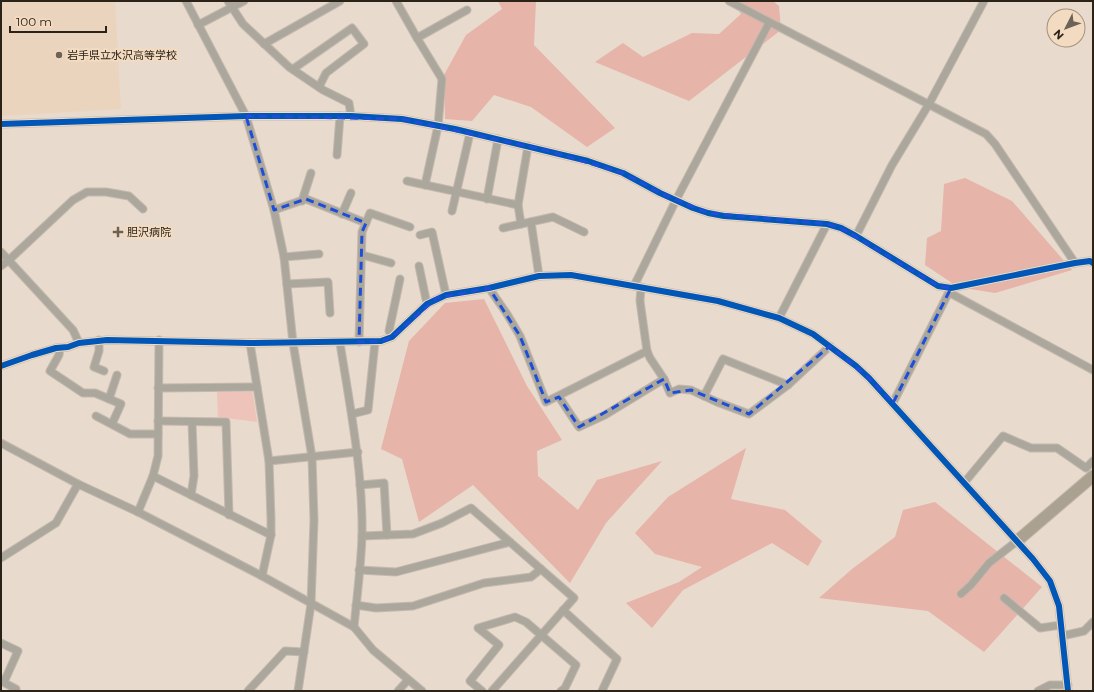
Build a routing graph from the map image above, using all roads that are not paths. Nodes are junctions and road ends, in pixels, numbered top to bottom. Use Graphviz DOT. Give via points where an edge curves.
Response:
graph roads {
  1 [pos="186,1"];
  2 [pos="244,1"];
  3 [pos="340,1"];
  4 [pos="396,1"];
  5 [pos="729,1"];
  6 [pos="984,1"];
  7 [pos="230,4"];
  8 [pos="467,10"];
  9 [pos="769,23"];
  10 [pos="198,26"];
  11 [pos="417,38"];
  12 [pos="264,44"];
  13 [pos="294,69"];
  14 [pos="319,87"];
  15 [pos="929,104"];
  16 [pos="246,116"];
  17 [pos="340,116"];
  18 [pos="351,116"];
  19 [pos="1,124"];
  20 [pos="438,126"];
  21 [pos="470,133"];
  22 [pos="498,139"];
  23 [pos="528,146"];
  24 [pos="337,155"];
  25 [pos="311,173"];
  26 [pos="408,181"];
  27 [pos="425,186"];
  28 [pos="455,192"];
  29 [pos="351,193"];
  30 [pos="487,199"];
  31 [pos="676,200"];
  32 [pos="302,201"];
  33 [pos="518,204"];
  34 [pos="142,209"];
  35 [pos="274,210"];
  36 [pos="452,211"];
  37 [pos="342,214"];
  38 [pos="531,222"];
  39 [pos="366,223"];
  40 [pos="521,224"];
  41 [pos="827,224"];
  42 [pos="410,227"];
  43 [pos="503,228"];
  44 [pos="584,232"];
  45 [pos="420,235"];
  46 [pos="856,236"];
  47 [pos="1,252"];
  48 [pos="318,254"];
  49 [pos="362,255"];
  50 [pos="284,257"];
  51 [pos="9,260"];
  52 [pos="1075,262"];
  53 [pos="391,263"];
  54 [pos="1093,263"];
  55 [pos="1,266"];
  56 [pos="419,266"];
  57 [pos="539,276"];
  58 [pos="400,279"];
  59 [pos="287,284"];
  60 [pos="637,287"];
  61 [pos="488,288"];
  62 [pos="950,291"];
  63 [pos="446,295"];
  64 [pos="427,304"];
  65 [pos="330,313"];
  66 [pos="779,318"];
  67 [pos="392,337"];
  68 [pos="100,340"];
  69 [pos="159,340"];
  70 [pos="359,342"];
  71 [pos="375,342"];
  72 [pos="79,343"];
  73 [pos="250,343"];
  74 [pos="293,343"];
  75 [pos="340,343"];
  76 [pos="830,346"];
  77 [pos="60,348"];
  78 [pos="648,351"];
  79 [pos="1,366"];
  80 [pos="1093,370"];
  81 [pos="104,371"];
  82 [pos="117,375"];
  83 [pos="664,379"];
  84 [pos="788,385"];
  85 [pos="257,387"];
  86 [pos="158,388"];
  87 [pos="704,396"];
  88 [pos="558,397"];
  89 [pos="109,399"];
  90 [pos="893,403"];
  91 [pos="352,414"];
  92 [pos="96,416"];
  93 [pos="158,421"];
  94 [pos="192,422"];
  95 [pos="112,424"];
  96 [pos="158,434"];
  97 [pos="1,443"];
  98 [pos="358,452"];
  99 [pos="312,457"];
  100 [pos="269,461"];
  101 [pos="1093,461"];
  102 [pos="154,476"];
  103 [pos="1093,476"];
  104 [pos="964,483"];
  105 [pos="78,484"];
  106 [pos="360,485"];
  107 [pos="191,496"];
  108 [pos="138,512"];
  109 [pos="229,515"];
  110 [pos="270,535"];
  111 [pos="387,535"];
  112 [pos="362,536"];
  113 [pos="1017,541"];
  114 [pos="510,542"];
  115 [pos="1,558"];
  116 [pos="541,569"];
  117 [pos="359,570"];
  118 [pos="262,576"];
  119 [pos="961,594"];
  120 [pos="1004,598"];
  121 [pos="312,604"];
  122 [pos="356,605"];
  123 [pos="563,610"];
  124 [pos="1093,622"];
  125 [pos="1061,625"];
  126 [pos="354,627"];
  127 [pos="542,636"];
  128 [pos="1062,636"];
  129 [pos="1,643"];
  130 [pos="304,652"];
  131 [pos="408,680"];
  132 [pos="3,681"];
  133 [pos="1068,688"];
  134 [pos="16,689"];
  135 [pos="248,691"];
  136 [pos="298,691"];
  137 [pos="398,691"];
  138 [pos="422,691"];
  139 [pos="482,691"];
  140 [pos="492,691"];
  141 [pos="561,691"];
  142 [pos="602,691"];
  143 [pos="1038,691"];
  1 -- 10 [label="street"];
  2 -- 7 [label="street"];
  3 -- 12 [label="street"];
  4 -- 11 [label="street"];
  5 -- 9 [label="street"];
  6 -- 15 [label="street"];
  7 -- 10 [label="street"];
  7 -- 12 [label="street" via="242,24"];
  8 -- 11 [label="street"];
  9 -- 15 [label="street"];
  9 -- 31 [label="street"];
  10 -- 16 [label="street"];
  11 -- 20 [label="street" via="443,83"];
  12 -- 13 [label="street"];
  13 -- 14 [label="street"];
  13 -- 14 [label="street" via="352,28 364,44 326,73"];
  14 -- 18 [label="street" via="349,103"];
  15 -- 46 [label="street" via="892,165"];
  15 -- 52 [label="street" via="991,139"];
  16 -- 17 [label="street"];
  16 -- 19 [label="street"];
  16 -- 35 [label="street"];
  17 -- 18 [label="street"];
  17 -- 24 [label="street"];
  18 -- 20 [label="street" via="402,119"];
  20 -- 21 [label="street"];
  20 -- 27 [label="street"];
  21 -- 22 [label="street"];
  21 -- 28 [label="street"];
  22 -- 23 [label="street"];
  22 -- 30 [label="street"];
  23 -- 31 [label="street" via="623,173"];
  23 -- 33 [label="street"];
  25 -- 32 [label="street"];
  26 -- 27 [label="street"];
  27 -- 28 [label="street"];
  28 -- 30 [label="street"];
  28 -- 36 [label="street"];
  29 -- 37 [label="street"];
  30 -- 33 [label="street"];
  31 -- 41 [label="street" via="708,213 724,216"];
  31 -- 60 [label="street"];
  32 -- 35 [label="street"];
  32 -- 37 [label="street" via="306,200"];
  33 -- 40 [label="street"];
  34 -- 51 [label="street" via="129,196 87,192 73,200"];
  35 -- 50 [label="street"];
  37 -- 39 [label="street"];
  38 -- 40 [label="street"];
  38 -- 44 [label="street" via="553,217"];
  38 -- 57 [label="street"];
  39 -- 42 [label="street" via="370,213"];
  39 -- 49 [label="street" via="362,232"];
  40 -- 43 [label="street"];
  41 -- 46 [label="street"];
  41 -- 66 [label="street"];
  45 -- 63 [label="street" via="432,232"];
  46 -- 62 [label="street"];
  47 -- 51 [label="street"];
  48 -- 50 [label="street"];
  49 -- 53 [label="street"];
  49 -- 70 [label="street"];
  50 -- 59 [label="street"];
  51 -- 55 [label="street"];
  51 -- 72 [label="street" via="73,330"];
  52 -- 54 [label="street"];
  52 -- 62 [label="street"];
  56 -- 64 [label="street"];
  57 -- 60 [label="street" via="571,275"];
  57 -- 61 [label="street"];
  58 -- 67 [label="street" via="389,331"];
  59 -- 65 [label="street" via="328,282"];
  59 -- 74 [label="street"];
  60 -- 66 [label="street" via="718,301"];
  60 -- 78 [label="street"];
  61 -- 63 [label="street"];
  61 -- 88 [label="street" via="520,336 546,402"];
  62 -- 80 [label="street"];
  62 -- 90 [label="street"];
  63 -- 64 [label="street"];
  64 -- 67 [label="street"];
  66 -- 76 [label="street" via="813,334"];
  67 -- 71 [label="street"];
  68 -- 69 [label="street"];
  68 -- 72 [label="street"];
  68 -- 81 [label="street" via="94,367"];
  69 -- 73 [label="street"];
  69 -- 86 [label="street"];
  70 -- 71 [label="street"];
  70 -- 75 [label="street"];
  71 -- 91 [label="street" via="368,410"];
  72 -- 77 [label="street"];
  73 -- 74 [label="street"];
  73 -- 85 [label="street"];
  74 -- 75 [label="street"];
  74 -- 99 [label="street"];
  75 -- 91 [label="street"];
  76 -- 84 [label="street"];
  76 -- 90 [label="street" via="869,378"];
  77 -- 79 [label="street"];
  77 -- 89 [label="street" via="50,371 83,392 95,393"];
  78 -- 83 [label="street"];
  78 -- 88 [label="street"];
  82 -- 89 [label="street"];
  83 -- 87 [label="street" via="670,393 679,389 691,390"];
  83 -- 88 [label="street" via="605,415 579,427"];
  84 -- 87 [label="street" via="749,414"];
  84 -- 87 [label="street" via="724,360"];
  85 -- 86 [label="street"];
  85 -- 100 [label="street"];
  86 -- 93 [label="street"];
  89 -- 95 [label="street" via="121,404"];
  90 -- 104 [label="street"];
  91 -- 98 [label="street"];
  92 -- 95 [label="street"];
  93 -- 94 [label="street"];
  93 -- 96 [label="street"];
  94 -- 107 [label="street" via="194,476"];
  94 -- 109 [label="street" via="226,422"];
  95 -- 96 [label="street" via="130,434"];
  96 -- 102 [label="street" via="158,456"];
  97 -- 105 [label="street"];
  98 -- 99 [label="street"];
  98 -- 106 [label="street"];
  99 -- 100 [label="street"];
  99 -- 121 [label="street"];
  100 -- 110 [label="street"];
  101 -- 104 [label="street" via="1086,468 1057,448 1031,448 1004,436"];
  102 -- 107 [label="street"];
  102 -- 108 [label="street"];
  103 -- 113 [label="highway"];
  104 -- 113 [label="street"];
  105 -- 108 [label="street"];
  105 -- 115 [label="street" via="56,524"];
  106 -- 111 [label="street" via="384,483"];
  106 -- 112 [label="street"];
  107 -- 109 [label="street"];
  108 -- 118 [label="street"];
  109 -- 110 [label="street"];
  110 -- 118 [label="street"];
  111 -- 112 [label="street"];
  111 -- 114 [label="street" via="413,534 471,508"];
  112 -- 117 [label="street"];
  113 -- 119 [label="street" via="989,563"];
  113 -- 125 [label="street" via="1050,581 1059,606"];
  114 -- 116 [label="street"];
  114 -- 117 [label="street" via="396,572"];
  116 -- 122 [label="street" via="531,577 484,583 413,606 376,608"];
  116 -- 123 [label="street" via="574,598"];
  117 -- 122 [label="street"];
  118 -- 121 [label="street"];
  120 -- 125 [label="street" via="1040,628"];
  121 -- 126 [label="street"];
  121 -- 130 [label="street"];
  122 -- 126 [label="street"];
  123 -- 127 [label="street"];
  123 -- 142 [label="street" via="617,659"];
  124 -- 128 [label="street" via="1084,631"];
  125 -- 128 [label="street"];
  126 -- 131 [label="street" via="373,650"];
  127 -- 139 [label="street" via="526,622 515,617 478,628 499,645 470,681"];
  127 -- 140 [label="street"];
  127 -- 141 [label="street" via="576,665"];
  128 -- 133 [label="street"];
  129 -- 132 [label="street" via="18,651"];
  130 -- 135 [label="street" via="285,651"];
  130 -- 136 [label="street"];
  131 -- 137 [label="street"];
  131 -- 138 [label="street"];
  132 -- 134 [label="street"];
  133 -- 143 [label="street" via="1050,685"];
}
